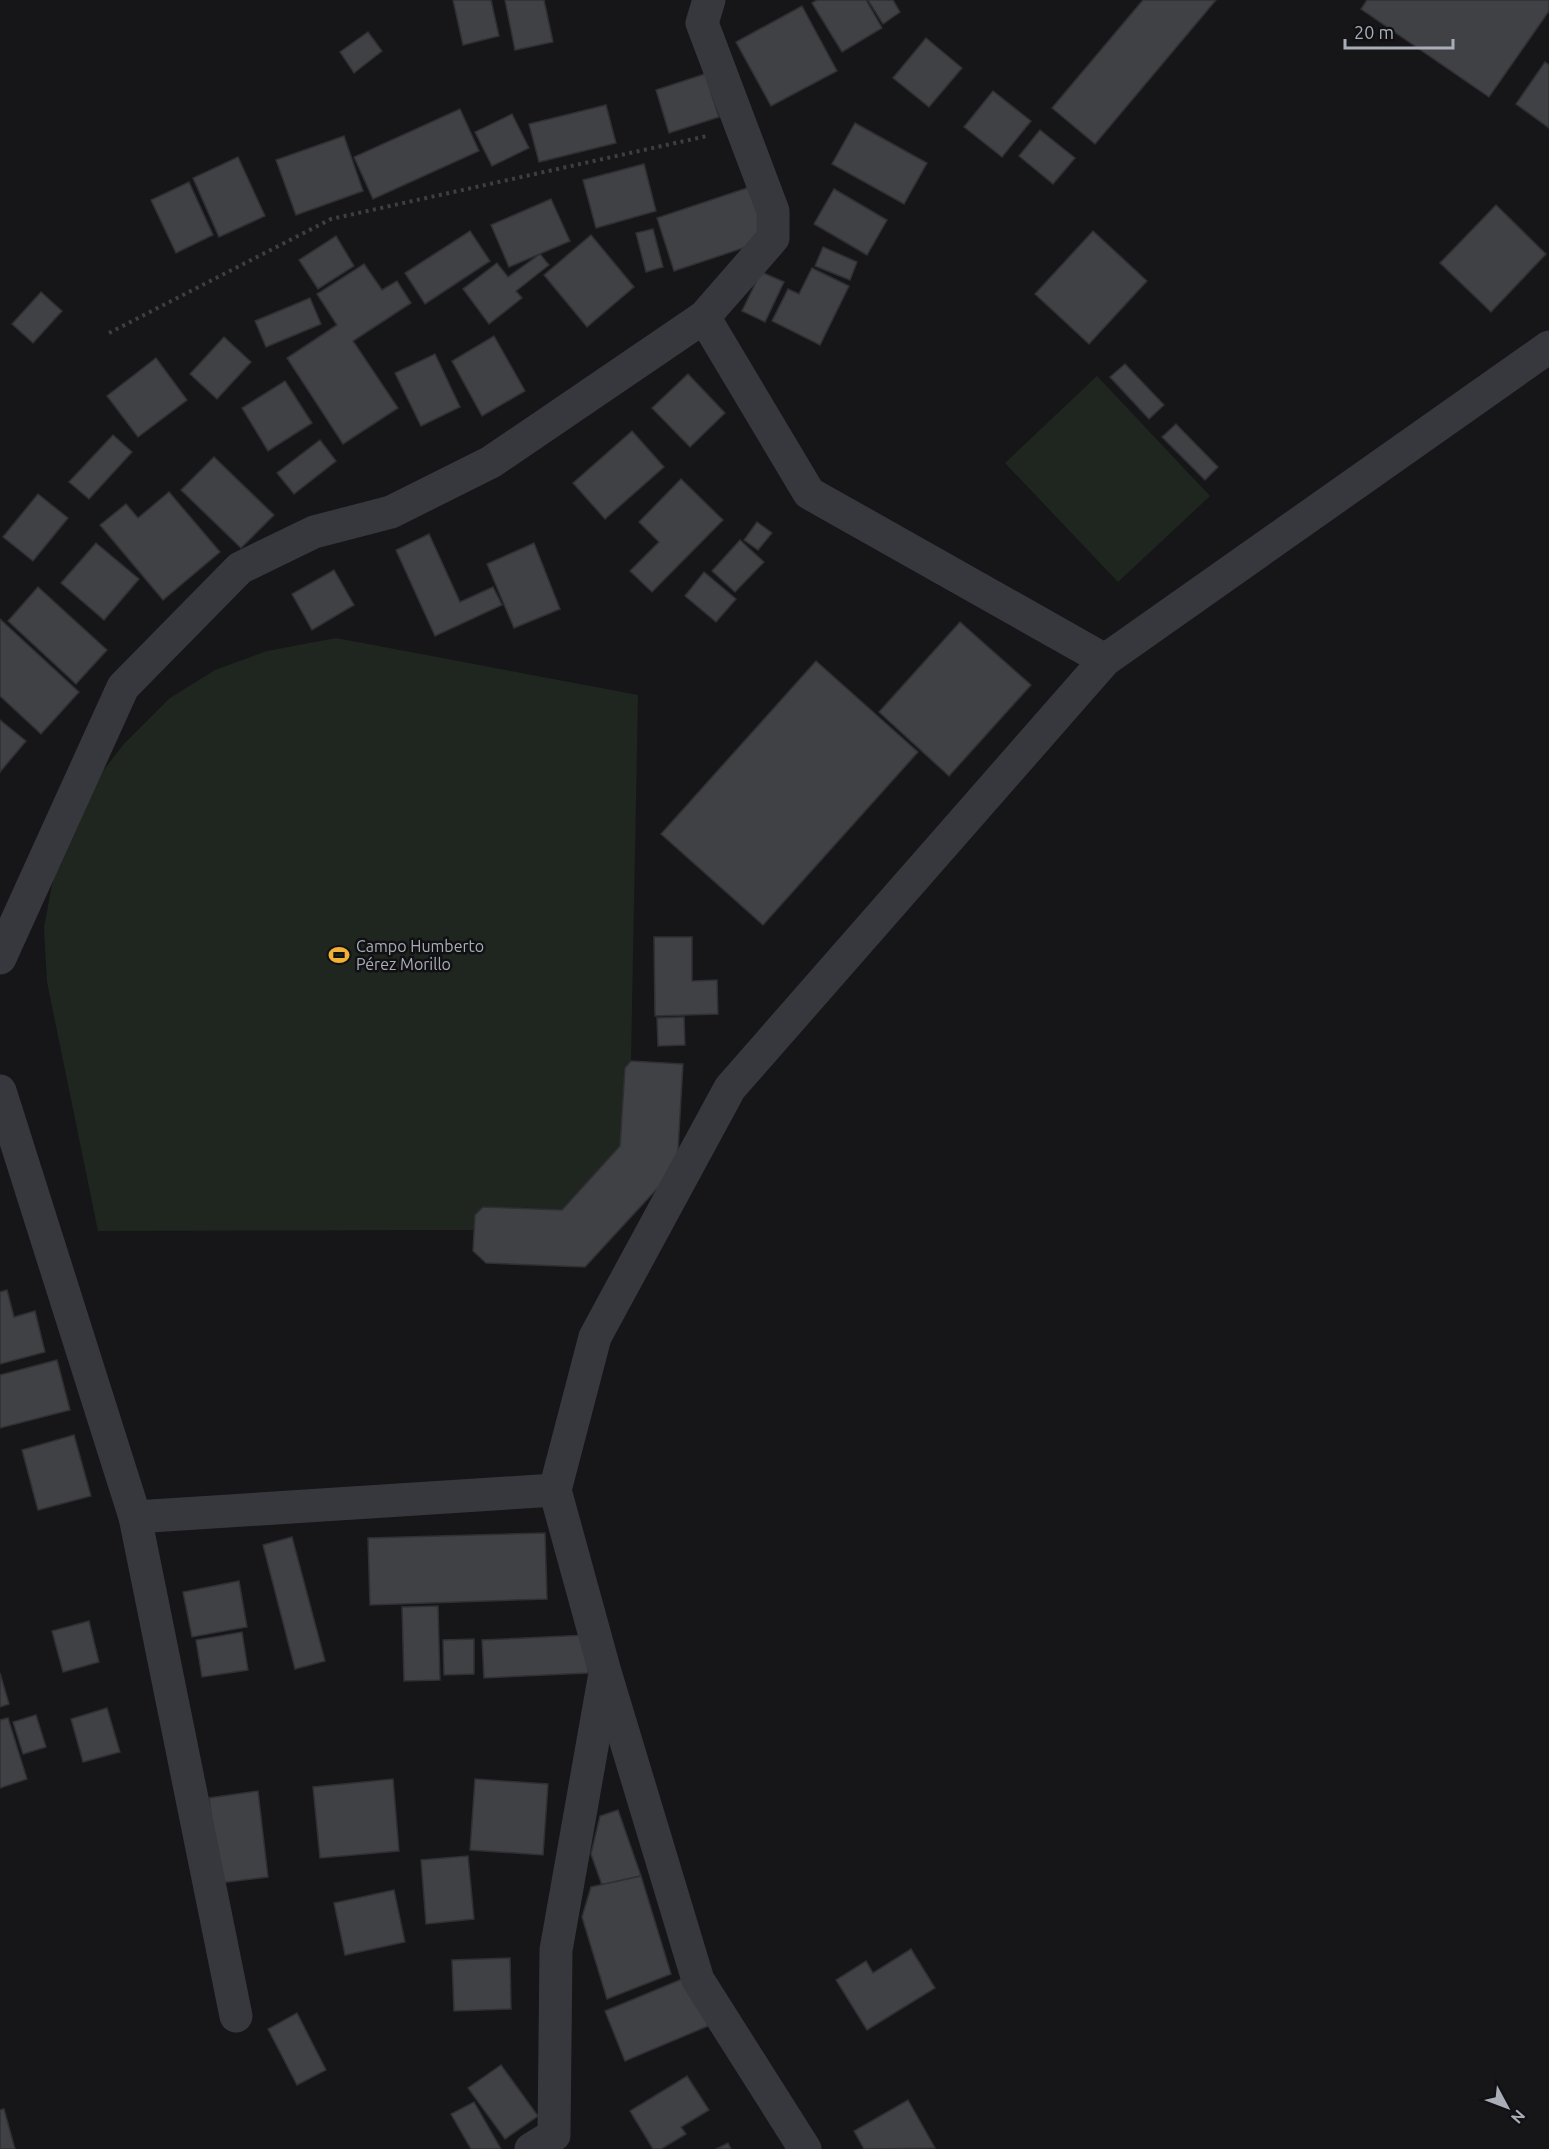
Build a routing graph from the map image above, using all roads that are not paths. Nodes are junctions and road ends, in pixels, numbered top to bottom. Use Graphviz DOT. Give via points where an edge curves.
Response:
graph roads {
  1 [pos="709,0"];
  2 [pos="704,317"];
  3 [pos="1549,347"];
  4 [pos="1105,660"];
  5 [pos="0,958"];
  6 [pos="0,1091"];
  7 [pos="555,1490"];
  8 [pos="135,1517"];
  9 [pos="605,1672"];
  10 [pos="236,2016"];
  11 [pos="549,2145"];
  12 [pos="806,2149"];
  1 -- 2 [label="street" via="702,23 773,211 773,238"];
  2 -- 4 [label="street" via="809,493"];
  2 -- 5 [label="street" via="491,462 391,512 314,532 240,568 123,687"];
  3 -- 4 [label="street"];
  4 -- 7 [label="street" via="730,1088 595,1336"];
  6 -- 8 [label="street"];
  7 -- 8 [label="street"];
  7 -- 9 [label="street"];
  8 -- 10 [label="street"];
  9 -- 11 [label="street" via="556,1950"];
  9 -- 12 [label="street" via="698,1980"];
}
